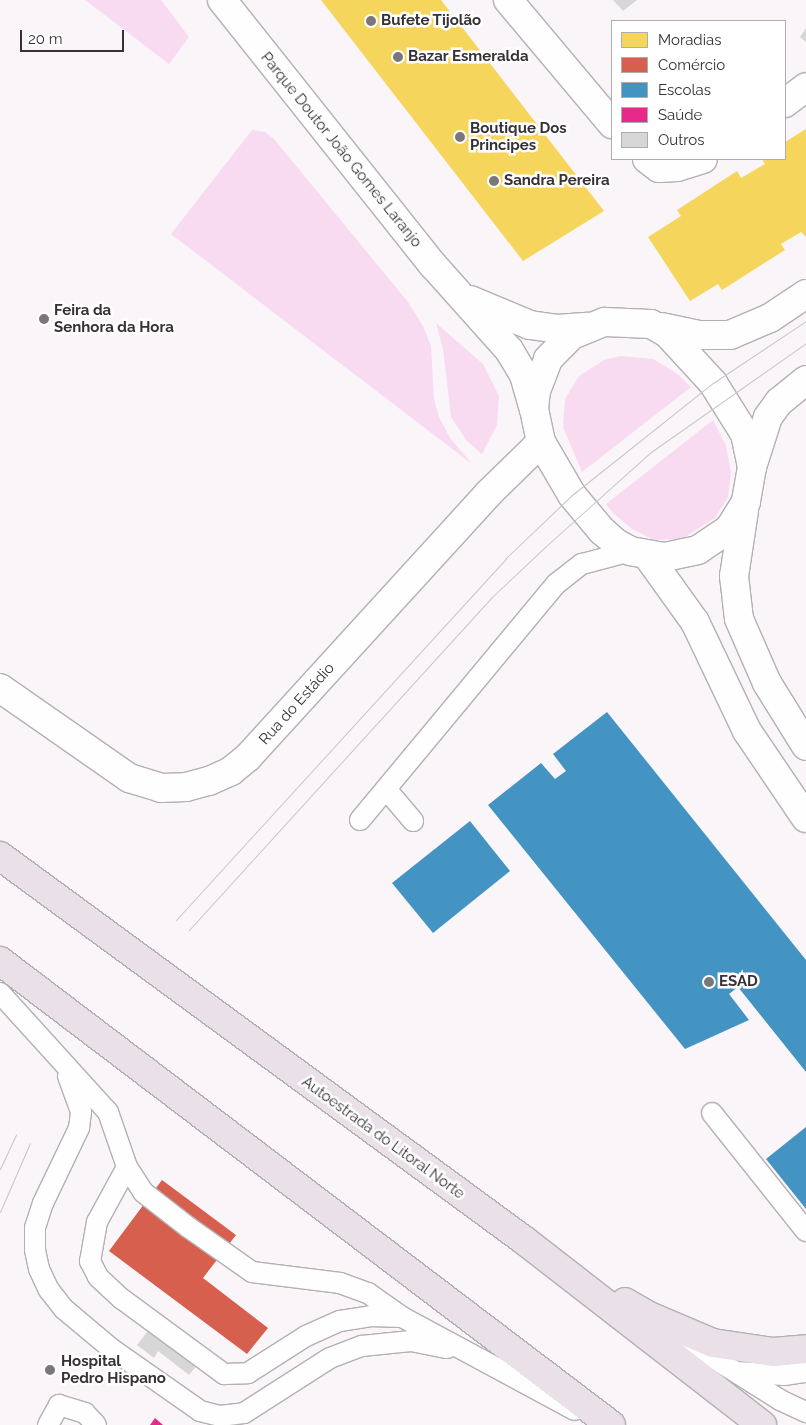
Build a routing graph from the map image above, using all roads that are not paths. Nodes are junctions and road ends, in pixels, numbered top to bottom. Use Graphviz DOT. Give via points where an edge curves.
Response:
graph roads {
  1 [pos="222,0"];
  2 [pos="508,0"];
  3 [pos="806,87"];
  4 [pos="786,102"];
  5 [pos="611,123"];
  6 [pos="648,160"];
  7 [pos="700,160"];
  8 [pos="806,294"];
  9 [pos="464,298"];
  10 [pos="651,324"];
  11 [pos="588,327"];
  12 [pos="806,380"];
  13 [pos="534,409"];
  14 [pos="541,442"];
  15 [pos="752,468"];
  16 [pos="746,502"];
  17 [pos="639,553"];
  18 [pos="0,688"];
  19 [pos="806,746"];
  20 [pos="386,789"];
  21 [pos="806,818"];
  22 [pos="360,820"];
  23 [pos="413,822"];
  24 [pos="0,856"];
  25 [pos="0,961"];
  26 [pos="0,994"];
  27 [pos="64,1067"];
  28 [pos="712,1113"];
  29 [pos="127,1167"];
  30 [pos="806,1231"];
  31 [pos="525,1241"];
  32 [pos="649,1316"];
  33 [pos="402,1317"];
  34 [pos="806,1349"];
  35 [pos="470,1354"];
  36 [pos="732,1371"];
  37 [pos="806,1372"];
  38 [pos="806,1412"];
  39 [pos="48,1425"];
  40 [pos="96,1425"];
  41 [pos="600,1425"];
  42 [pos="611,1425"];
  43 [pos="762,1425"];
  1 -- 9 [label="street, Parque Doutor João Gomes Laranjo" via="433,265"];
  2 -- 5 [label="street"];
  3 -- 4 [label="street"];
  6 -- 7 [label="street" via="659,168"];
  8 -- 10 [label="street, Parque Doutor João Gomes Laranjo" via="770,318 730,334 700,335"];
  9 -- 11 [label="street, Parque Doutor João Gomes Laranjo" via="530,325 557,329"];
  9 -- 13 [label="street, Parque Doutor João Gomes Laranjo" via="509,350 524,375"];
  10 -- 11 [label="street, Parque Doutor João Gomes Laranjo" via="622,321"];
  10 -- 15 [label="street" via="682,345 724,398 745,434"];
  11 -- 13 [label="street" via="559,346 548,359 536,391"];
  12 -- 15 [label="street" via="779,402 768,417"];
  13 -- 14 [label="street, Parque Doutor João Gomes Laranjo"];
  14 -- 17 [label="street, Parque Doutor João Gomes Laranjo" via="559,476 596,524 616,543"];
  14 -- 18 [label="street, Rua do Estádio" via="489,494 248,757 231,771 209,781 161,788 128,778"];
  15 -- 16 [label="street"];
  16 -- 17 [label="street" via="729,528 698,550 664,557"];
  16 -- 19 [label="street" via="734,576 739,619 767,683"];
  17 -- 20 [label="lane" via="582,564 556,584"];
  17 -- 21 [label="street" via="695,622 747,731"];
  20 -- 22 [label="lane"];
  20 -- 23 [label="lane"];
  24 -- 31 [label="highway, Autoestrada do Litoral Norte"];
  25 -- 42 [label="highway"];
  26 -- 27 [label="lane"];
  27 -- 29 [label="lane" via="108,1112"];
  27 -- 35 [label="lane" via="81,1112 79,1128 43,1203 35,1228 35,1250 39,1269 49,1290 64,1309 113,1350 200,1410 220,1416 244,1413 330,1358 362,1346 411,1341"];
  28 -- 30 [label="lane"];
  29 -- 33 [label="lane" via="143,1192 252,1272 340,1283 368,1293"];
  29 -- 33 [label="lane" via="97,1222 90,1261 98,1277 122,1298 224,1374 248,1373 306,1336 340,1321 370,1316"];
  31 -- 32 [label="highway"];
  31 -- 43 [label="highway, Autoestrada do Litoral Norte"];
  32 -- 34 [label="highway" via="714,1343 736,1348 773,1352"];
  32 -- 36 [label="lane"];
  33 -- 35 [label="lane"];
  35 -- 41 [label="lane"];
  36 -- 37 [label="lane" via="784,1375"];
  36 -- 38 [label="lane"];
  39 -- 40 [label="lane" via="59,1405 85,1413"];
}
